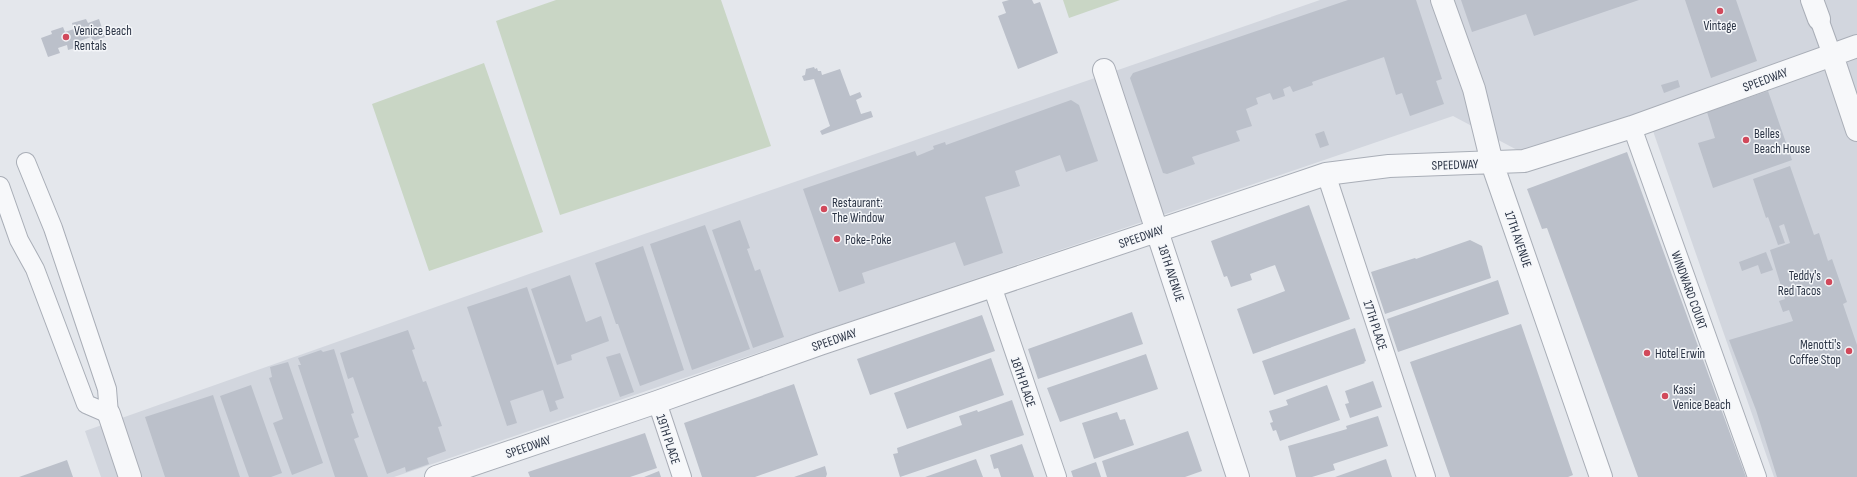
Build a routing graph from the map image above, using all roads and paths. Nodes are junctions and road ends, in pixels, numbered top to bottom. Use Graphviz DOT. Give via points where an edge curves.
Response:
graph roads {
  1 [pos="1442,0"];
  2 [pos="1815,10"];
  3 [pos="1857,46"];
  4 [pos="1832,55"];
  5 [pos="1104,70"];
  6 [pos="1632,127"];
  7 [pos="1857,130"];
  8 [pos="26,162"];
  9 [pos="1492,163"];
  10 [pos="1326,174"];
  11 [pos="0,186"];
  12 [pos="1158,230"];
  13 [pos="62,258"];
  14 [pos="35,269"];
  15 [pos="992,286"];
  16 [pos="657,402"];
  17 [pos="109,414"];
  18 [pos="130,477"];
  19 [pos="436,477"];
  20 [pos="682,477"];
  21 [pos="1057,477"];
  22 [pos="1238,477"];
  23 [pos="1426,477"];
  24 [pos="1601,477"];
  25 [pos="1757,477"];
  1 -- 9 [label="street, 17TH AVENUE" via="1474,89"];
  2 -- 4 [label="lane"];
  3 -- 4 [label="street, SPEEDWAY"];
  4 -- 6 [label="street, SPEEDWAY"];
  4 -- 7 [label="street"];
  5 -- 12 [label="street, 18TH AVENUE"];
  6 -- 9 [label="street, SPEEDWAY" via="1524,161"];
  6 -- 25 [label="lane, WINDWARD COURT"];
  8 -- 13 [label="lane" via="53,228"];
  9 -- 10 [label="street, SPEEDWAY" via="1389,166"];
  9 -- 24 [label="street, 17TH AVENUE"];
  10 -- 12 [label="street, SPEEDWAY"];
  10 -- 23 [label="lane, 17TH PLACE"];
  11 -- 14 [label="lane" via="19,240"];
  12 -- 15 [label="street, SPEEDWAY"];
  12 -- 22 [label="street, 18TH AVENUE"];
  13 -- 14 [label="lane"];
  13 -- 17 [label="lane" via="107,390"];
  14 -- 17 [label="lane" via="86,404"];
  15 -- 16 [label="street, SPEEDWAY"];
  15 -- 21 [label="lane, 18TH PLACE"];
  16 -- 19 [label="street, SPEEDWAY"];
  16 -- 20 [label="lane, 19TH PLACE"];
  17 -- 18 [label="street"];
}
